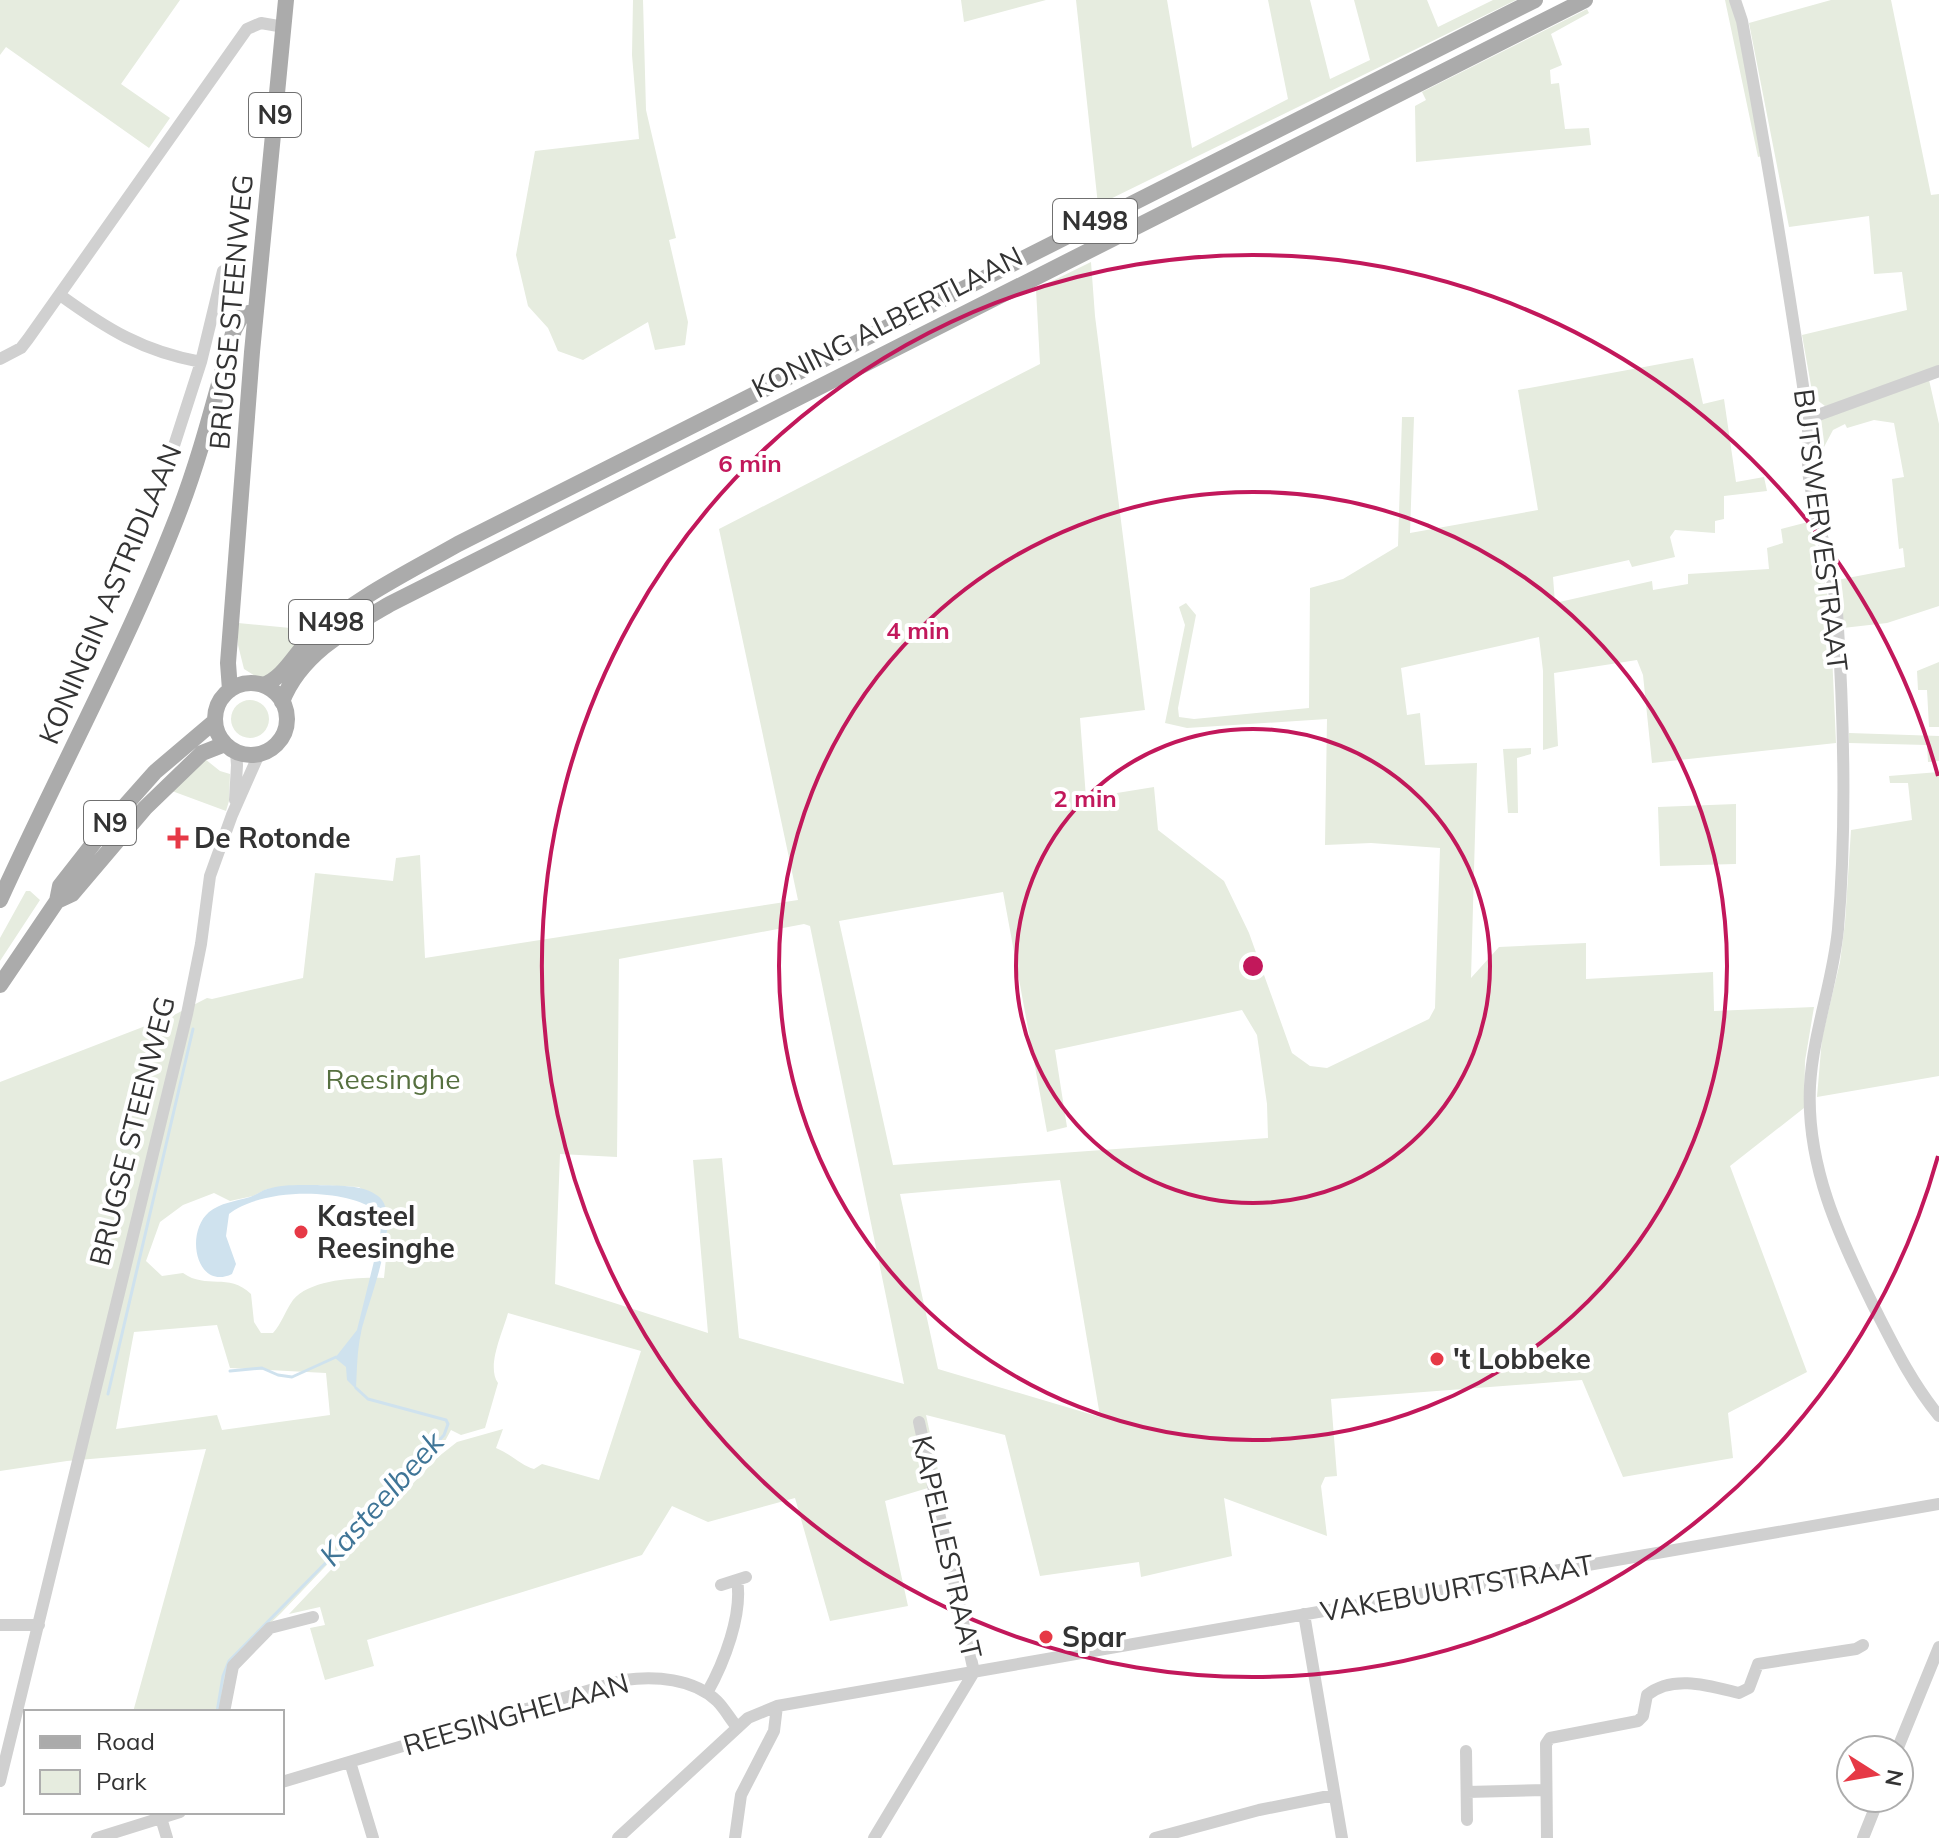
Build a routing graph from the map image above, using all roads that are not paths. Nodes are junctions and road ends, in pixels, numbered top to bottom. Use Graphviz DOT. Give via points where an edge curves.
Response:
graph roads {
  1 [pos="286,0"];
  2 [pos="1535,0"];
  3 [pos="1585,0"];
  4 [pos="1735,0"];
  5 [pos="284,27"];
  6 [pos="223,271"];
  7 [pos="60,295"];
  8 [pos="256,311"];
  9 [pos="0,359"];
  10 [pos="201,362"];
  11 [pos="1939,371"];
  12 [pos="1807,419"];
  13 [pos="171,455"];
  14 [pos="231,629"];
  15 [pos="256,684"];
  16 [pos="230,690"];
  17 [pos="282,702"];
  18 [pos="215,721"];
  19 [pos="230,748"];
  20 [pos="259,754"];
  21 [pos="232,815"];
  22 [pos="0,900"];
  23 [pos="57,901"];
  24 [pos="0,985"];
  25 [pos="1939,1416"];
  26 [pos="919,1422"];
  27 [pos="1939,1504"];
  28 [pos="721,1585"];
  29 [pos="1304,1614"];
  30 [pos="313,1617"];
  31 [pos="0,1625"];
  32 [pos="39,1625"];
  33 [pos="1863,1645"];
  34 [pos="1939,1647"];
  35 [pos="974,1672"];
  36 [pos="707,1693"];
  37 [pos="777,1706"];
  38 [pos="224,1710"];
  39 [pos="737,1727"];
  40 [pos="1904,1734"];
  41 [pos="1466,1751"];
  42 [pos="350,1762"];
  43 [pos="0,1781"];
  44 [pos="284,1781"];
  45 [pos="1546,1790"];
  46 [pos="1467,1792"];
  47 [pos="1334,1795"];
  48 [pos="174,1814"];
  49 [pos="1873,1814"];
  50 [pos="161,1818"];
  51 [pos="1467,1820"];
  52 [pos="97,1838"];
  53 [pos="167,1838"];
  54 [pos="373,1838"];
  55 [pos="618,1838"];
  56 [pos="735,1838"];
  57 [pos="874,1838"];
  58 [pos="1155,1838"];
  59 [pos="1342,1838"];
  60 [pos="1547,1838"];
  61 [pos="1863,1838"];
  1 -- 5 [label="main road, BRUGSE STEENWEG / N9"];
  2 -- 15 [label="main road, KONING ALBERTLAAN / N498" via="458,544 335,619 275,679"];
  3 -- 17 [label="main road, KONING ALBERTLAAN / N498" via="390,604 322,647"];
  4 -- 12 [label="street, BUTSWERVESTRAAT" via="1778,218"];
  5 -- 7 [label="street" via="261,23 247,29"];
  5 -- 8 [label="main road, BRUGSE STEENWEG / N9"];
  6 -- 10 [label="street"];
  7 -- 9 [label="street" via="21,348"];
  7 -- 10 [label="street" via="135,343"];
  8 -- 14 [label="main road, BRUGSE STEENWEG / N9"];
  8 -- 22 [label="main road, KONINGIN ASTRIDLAAN" via="242,315 234,330 177,516"];
  10 -- 13 [label="street"];
  11 -- 12 [label="street"];
  12 -- 25 [label="street, BUTSWERVESTRAAT" via="1813,508 1836,607 1844,810 1838,932 1810,1086 1812,1132 1837,1230 1911,1379"];
  14 -- 15 [label="main road, BRUGSE STEENWEG / N9" via="238,665"];
  14 -- 16 [label="main road, BRUGSE STEENWEG / N9"];
  15 -- 16 [label="main road"];
  15 -- 17 [label="main road, BRUGSE STEENWEG"];
  16 -- 18 [label="main road, BRUGSE STEENWEG" via="219,702"];
  17 -- 20 [label="main road, BRUGSE STEENWEG" via="286,720 281,738"];
  18 -- 19 [label="main road, BRUGSE STEENWEG"];
  18 -- 23 [label="main road, N9" via="155,772 117,815 60,886"];
  19 -- 20 [label="main road"];
  19 -- 21 [label="street, BRUGSE STEENWEG" via="237,773"];
  19 -- 23 [label="main road, N9" via="202,753 145,808 72,894"];
  20 -- 21 [label="street, BRUGSE STEENWEG"];
  21 -- 32 [label="street, BRUGSE STEENWEG" via="210,876 194,985"];
  23 -- 24 [label="main road, N9"];
  26 -- 35 [label="street, KAPELLESTRAAT"];
  27 -- 29 [label="street, VAKEBUURTSTRAAT"];
  28 -- 36 [label="street" via="741,1578 739,1608"];
  29 -- 35 [label="street, VAKEBUURTSTRAAT"];
  29 -- 47 [label="street"];
  30 -- 38 [label="street" via="270,1628 233,1666"];
  31 -- 32 [label="street"];
  32 -- 43 [label="street, BRUGSE STEENWEG"];
  33 -- 45 [label="street" via="1758,1664 1749,1688 1739,1693 1699,1683 1655,1688 1638,1721 1550,1738"];
  34 -- 40 [label="street"];
  35 -- 37 [label="street, VAKEBUURTSTRAAT"];
  35 -- 57 [label="street"];
  36 -- 39 [label="street, REESINGHELAAN"];
  36 -- 42 [label="street, REESINGHELAAN" via="663,1679 624,1680"];
  37 -- 39 [label="street, VAKEBUURTSTRAAT"];
  37 -- 56 [label="street" via="774,1731 741,1795"];
  39 -- 55 [label="street, VAKEBUURTSTRAAT"];
  41 -- 46 [label="street"];
  42 -- 44 [label="street, REESINGHELAAN"];
  42 -- 54 [label="street"];
  45 -- 46 [label="street"];
  45 -- 60 [label="street"];
  46 -- 51 [label="street"];
  47 -- 58 [label="street"];
  47 -- 59 [label="street"];
  48 -- 50 [label="street"];
  49 -- 61 [label="street"];
  50 -- 52 [label="street"];
  50 -- 53 [label="street"];
}
